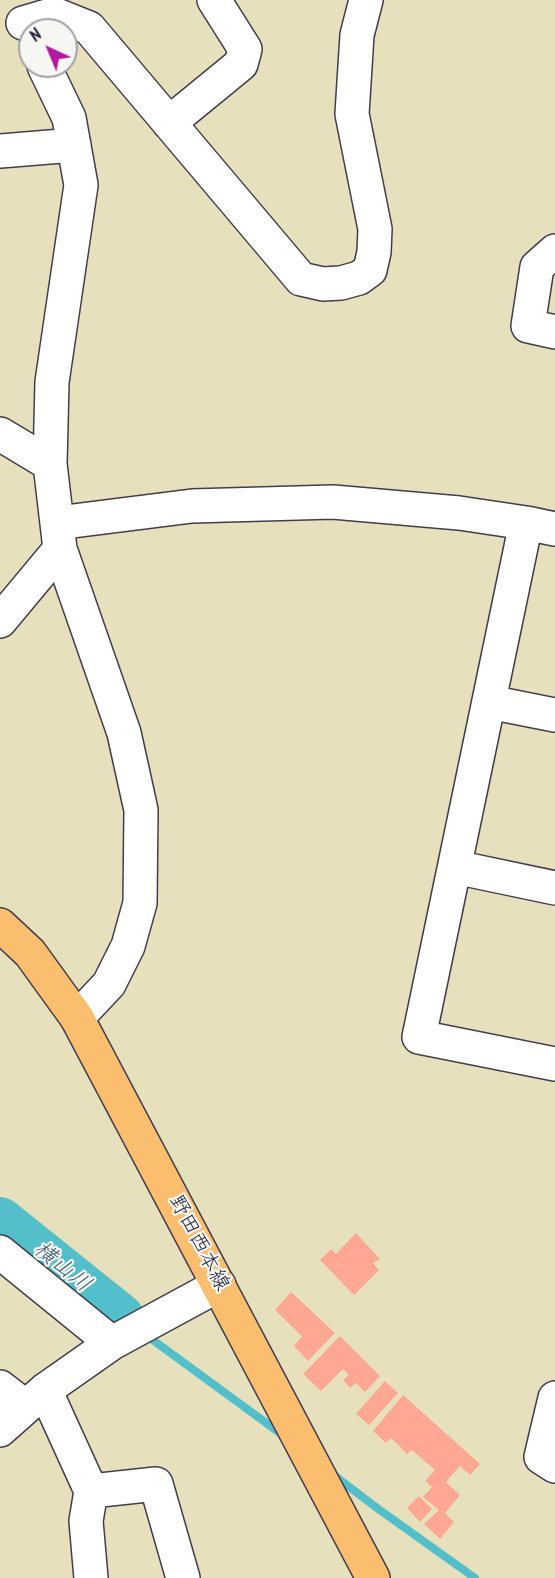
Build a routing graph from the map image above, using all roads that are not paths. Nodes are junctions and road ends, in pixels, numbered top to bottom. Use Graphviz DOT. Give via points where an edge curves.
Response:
graph roads {
  1 [pos="214,0"];
  2 [pos="366,0"];
  3 [pos="31,18"];
  4 [pos="64,18"];
  5 [pos="78,24"];
  6 [pos="50,78"];
  7 [pos="169,123"];
  8 [pos="74,146"];
  9 [pos="0,151"];
  10 [pos="555,251"];
  11 [pos="555,332"];
  12 [pos="0,434"];
  13 [pos="50,464"];
  14 [pos="541,526"];
  15 [pos="58,536"];
  16 [pos="0,621"];
  17 [pos="489,702"];
  18 [pos="555,715"];
  19 [pos="455,867"];
  20 [pos="555,888"];
  21 [pos="0,925"];
  22 [pos="77,1018"];
  23 [pos="555,1064"];
  24 [pos="0,1252"];
  25 [pos="219,1285"];
  26 [pos="116,1341"];
  27 [pos="0,1387"];
  28 [pos="35,1398"];
  29 [pos="555,1398"];
  30 [pos="0,1430"];
  31 [pos="555,1466"];
  32 [pos="91,1491"];
  33 [pos="91,1578"];
  34 [pos="183,1578"];
  35 [pos="373,1578"];
  1 -- 7 [label="street" via="245,49 241,64"];
  2 -- 7 [label="street" via="357,35 352,114 375,229 370,270 359,278 323,284 301,279"];
  3 -- 4 [label="street" via="54,14"];
  5 -- 7 [label="street" via="89,28"];
  6 -- 8 [label="street" via="69,118"];
  8 -- 9 [label="street"];
  8 -- 13 [label="street" via="81,185 52,382"];
  10 -- 11 [label="street" via="537,267 528,326"];
  12 -- 13 [label="street"];
  13 -- 15 [label="street"];
  14 -- 15 [label="street" via="459,513 333,502 192,506"];
  14 -- 17 [label="street"];
  15 -- 16 [label="street"];
  15 -- 22 [label="street" via="124,733 141,810 140,903 128,946 109,984"];
  17 -- 18 [label="street"];
  17 -- 19 [label="street"];
  19 -- 20 [label="street"];
  19 -- 23 [label="street" via="419,1036"];
  21 -- 22 [label="main road, 野田西本線" via="30,953"];
  22 -- 25 [label="main road, 野田西本線"];
  24 -- 26 [label="street"];
  25 -- 26 [label="street"];
  25 -- 35 [label="main road, 野田西本線"];
  26 -- 28 [label="street"];
  27 -- 28 [label="street"];
  28 -- 30 [label="street"];
  28 -- 32 [label="street"];
  29 -- 31 [label="street" via="541,1457"];
  32 -- 33 [label="street" via="86,1521"];
  32 -- 34 [label="street" via="156,1484"];
}
